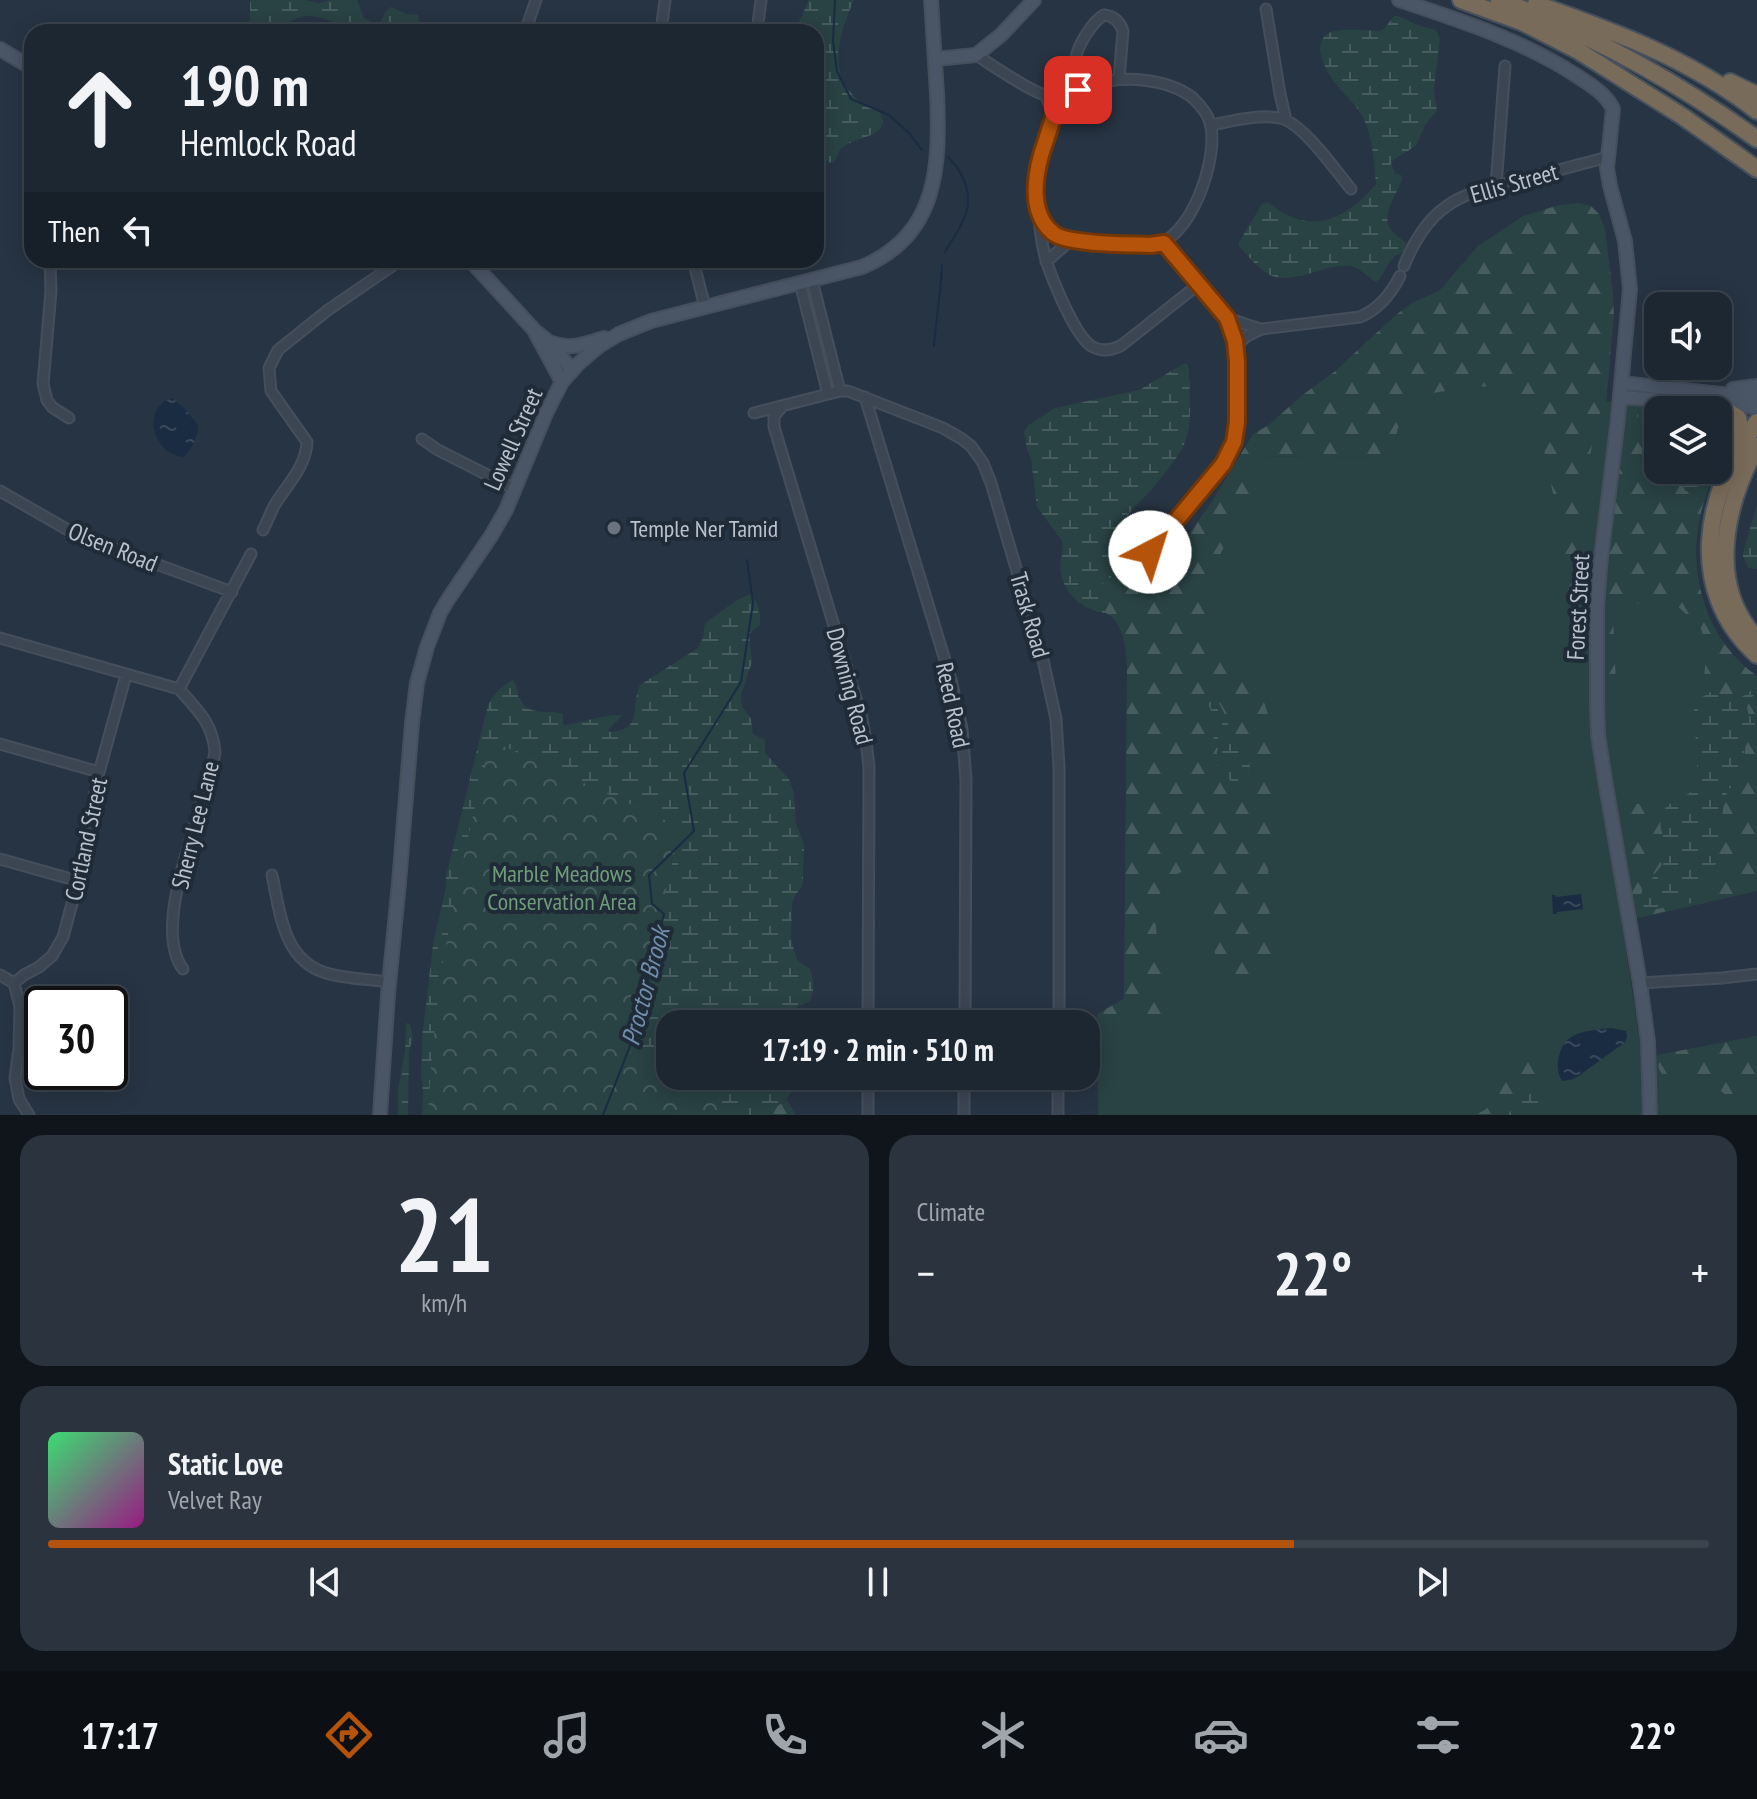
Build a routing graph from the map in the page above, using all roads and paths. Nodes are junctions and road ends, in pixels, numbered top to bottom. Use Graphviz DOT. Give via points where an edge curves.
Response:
graph roads {
  1 [pos="536,0"];
  2 [pos="665,0"];
  3 [pos="761,0"];
  4 [pos="931,0"];
  5 [pos="1034,0"];
  6 [pos="1399,0"];
  7 [pos="1461,0"];
  8 [pos="1499,0"];
  9 [pos="1523,0"];
  10 [pos="1266,9"];
  11 [pos="528,24"];
  12 [pos="662,24"];
  13 [pos="758,24"];
  14 [pos="0,49"];
  15 [pos="976,55"];
  16 [pos="935,59"];
  17 [pos="24,63"];
  18 [pos="1683,63"];
  19 [pos="1505,66"];
  20 [pos="1119,79"];
  21 [pos="1085,87"];
  22 [pos="1068,94"];
  23 [pos="1280,94"];
  24 [pos="1045,95"];
  25 [pos="1757,95"];
  26 [pos="1757,111"];
  27 [pos="1054,114"];
  28 [pos="1268,117"];
  29 [pos="1286,120"];
  30 [pos="1211,125"];
  31 [pos="1757,139"];
  32 [pos="1608,157"];
  33 [pos="1757,169"];
  34 [pos="1496,186"];
  35 [pos="1351,189"];
  36 [pos="1038,209"];
  37 [pos="1071,240"];
  38 [pos="1164,243"];
  39 [pos="1046,262"];
  40 [pos="50,268"];
  41 [pos="389,268"];
  42 [pos="477,268"];
  43 [pos="695,268"];
  44 [pos="806,282"];
  45 [pos="1199,284"];
  46 [pos="705,307"];
  47 [pos="1227,318"];
  48 [pos="1262,329"];
  49 [pos="535,331"];
  50 [pos="619,334"];
  51 [pos="549,342"];
  52 [pos="1236,349"];
  53 [pos="572,370"];
  54 [pos="562,382"];
  55 [pos="1622,383"];
  56 [pos="1757,386"];
  57 [pos="840,391"];
  58 [pos="828,394"];
  59 [pos="1694,396"];
  60 [pos="1703,396"];
  61 [pos="865,397"];
  62 [pos="1620,397"];
  63 [pos="1644,397"];
  64 [pos="1732,398"];
  65 [pos="1757,398"];
  66 [pos="1732,403"];
  67 [pos="782,407"];
  68 [pos="1757,407"];
  69 [pos="754,413"];
  70 [pos="1732,414"];
  71 [pos="69,418"];
  72 [pos="1757,422"];
  73 [pos="422,439"];
  74 [pos="1757,446"];
  75 [pos="1732,460"];
  76 [pos="1722,484"];
  77 [pos="515,489"];
  78 [pos="0,491"];
  79 [pos="263,530"];
  80 [pos="1150,552"];
  81 [pos="251,554"];
  82 [pos="232,592"];
  83 [pos="0,638"];
  84 [pos="1757,639"];
  85 [pos="1757,655"];
  86 [pos="126,675"];
  87 [pos="179,689"];
  88 [pos="0,744"];
  89 [pos="99,772"];
  90 [pos="0,859"];
  91 [pos="272,875"];
  92 [pos="78,881"];
  93 [pos="183,969"];
  94 [pos="1757,974"];
  95 [pos="0,975"];
  96 [pos="389,982"];
  97 [pos="14,983"];
  98 [pos="1640,983"];
  99 [pos="868,1010"];
  100 [pos="965,1010"];
  101 [pos="1059,1010"];
  102 [pos="868,1090"];
  103 [pos="964,1090"];
  104 [pos="1058,1090"];
  105 [pos="29,1115"];
  106 [pos="380,1115"];
  107 [pos="868,1115"];
  108 [pos="964,1115"];
  109 [pos="1058,1115"];
  110 [pos="1650,1115"];
  1 -- 11 [label="street"];
  2 -- 12 [label="street"];
  3 -- 13 [label="street"];
  4 -- 16 [label="street, Lowell Street"];
  5 -- 15 [label="street"];
  6 -- 32 [label="street, Forest Street" via="1488,30 1588,83 1613,109"];
  7 -- 33 [label="highway" via="1577,50"];
  8 -- 31 [label="highway" via="1631,59"];
  9 -- 18 [label="highway"];
  10 -- 23 [label="street"];
  14 -- 17 [label="street"];
  15 -- 16 [label="street"];
  15 -- 24 [label="street"];
  16 -- 44 [label="street, Lowell Street" via="937,164 919,220 874,262"];
  18 -- 25 [label="highway"];
  18 -- 26 [label="highway"];
  19 -- 34 [label="street"];
  20 -- 21 [label="street"];
  20 -- 21 [label="street" via="1123,31 1114,17 1104,15 1077,51"];
  20 -- 30 [label="street" via="1177,89 1200,105"];
  21 -- 22 [label="street"];
  22 -- 24 [label="street"];
  22 -- 27 [label="street"];
  23 -- 28 [label="street"];
  23 -- 29 [label="street"];
  24 -- 27 [label="street"];
  27 -- 36 [label="street" via="1036,173"];
  28 -- 29 [label="street"];
  28 -- 30 [label="street"];
  29 -- 35 [label="street" via="1303,132"];
  30 -- 38 [label="street" via="1211,157 1201,189 1185,221"];
  32 -- 34 [label="street, Ellis Street"];
  32 -- 55 [label="street, Forest Street" via="1629,276"];
  34 -- 48 [label="street, Ellis Street" via="1439,211 1385,299 1371,312"];
  36 -- 37 [label="street" via="1050,231"];
  36 -- 39 [label="street"];
  37 -- 38 [label="street"];
  37 -- 39 [label="street"];
  38 -- 45 [label="street"];
  39 -- 45 [label="street" via="1081,336 1099,349 1122,345"];
  40 -- 71 [label="street" via="43,384 52,407"];
  41 -- 79 [label="street" via="278,350 269,368 271,391 307,442 299,467"];
  42 -- 49 [label="street"];
  43 -- 46 [label="street"];
  44 -- 46 [label="street, Lowell Street"];
  44 -- 57 [label="street"];
  44 -- 58 [label="street"];
  45 -- 47 [label="street"];
  46 -- 50 [label="street, Lowell Street"];
  47 -- 48 [label="street"];
  47 -- 52 [label="street"];
  48 -- 52 [label="street" via="1243,338"];
  49 -- 51 [label="street"];
  49 -- 54 [label="street"];
  50 -- 51 [label="street" via="576,347"];
  50 -- 53 [label="street, Lowell Street"];
  51 -- 53 [label="street"];
  52 -- 80 [label="street" via="1232,449"];
  53 -- 54 [label="street, Lowell Street"];
  54 -- 77 [label="street, Lowell Street"];
  55 -- 59 [label="street"];
  55 -- 62 [label="street, Forest Street"];
  56 -- 60 [label="street"];
  57 -- 58 [label="street, Trask Road"];
  57 -- 61 [label="street, Trask Road"];
  58 -- 67 [label="street, Trask Road"];
  61 -- 100 [label="street, Reed Road" via="962,729"];
  61 -- 101 [label="street, Trask Road" via="962,439 983,463 991,483 1056,719"];
  62 -- 63 [label="street"];
  62 -- 98 [label="street, Forest Street" via="1600,567 1597,713"];
  64 -- 65 [label="street"];
  66 -- 68 [label="street"];
  67 -- 69 [label="street, Trask Road"];
  67 -- 99 [label="street, Downing Road" via="774,416 774,427 868,753"];
  70 -- 75 [label="highway" via="1740,424"];
  72 -- 75 [label="highway"];
  73 -- 77 [label="street"];
  74 -- 84 [label="highway" via="1731,511 1724,548 1728,586"];
  76 -- 85 [label="highway" via="1710,528 1713,583 1724,612"];
  77 -- 96 [label="street, Lowell Street" via="499,524 440,613 421,664"];
  78 -- 82 [label="street, Olsen Road" via="75,534"];
  81 -- 82 [label="street"];
  82 -- 87 [label="street"];
  83 -- 86 [label="street"];
  86 -- 87 [label="street"];
  86 -- 89 [label="street, Cortland Street"];
  87 -- 93 [label="street, Sherry Lee Lane" via="208,724 215,752 172,922 173,952"];
  88 -- 89 [label="street"];
  89 -- 92 [label="street, Cortland Street"];
  90 -- 92 [label="street"];
  91 -- 96 [label="street" via="287,939 307,964 327,974"];
  92 -- 97 [label="street, Cortland Street" via="63,937 52,956"];
  94 -- 98 [label="street"];
  95 -- 97 [label="street"];
  96 -- 106 [label="street, Lowell Street"];
  97 -- 105 [label="street" via="20,1007 15,1078"];
  98 -- 110 [label="street, Forest Street"];
  102 -- 107 [label="street"];
  103 -- 108 [label="street"];
  104 -- 109 [label="street"];
}
